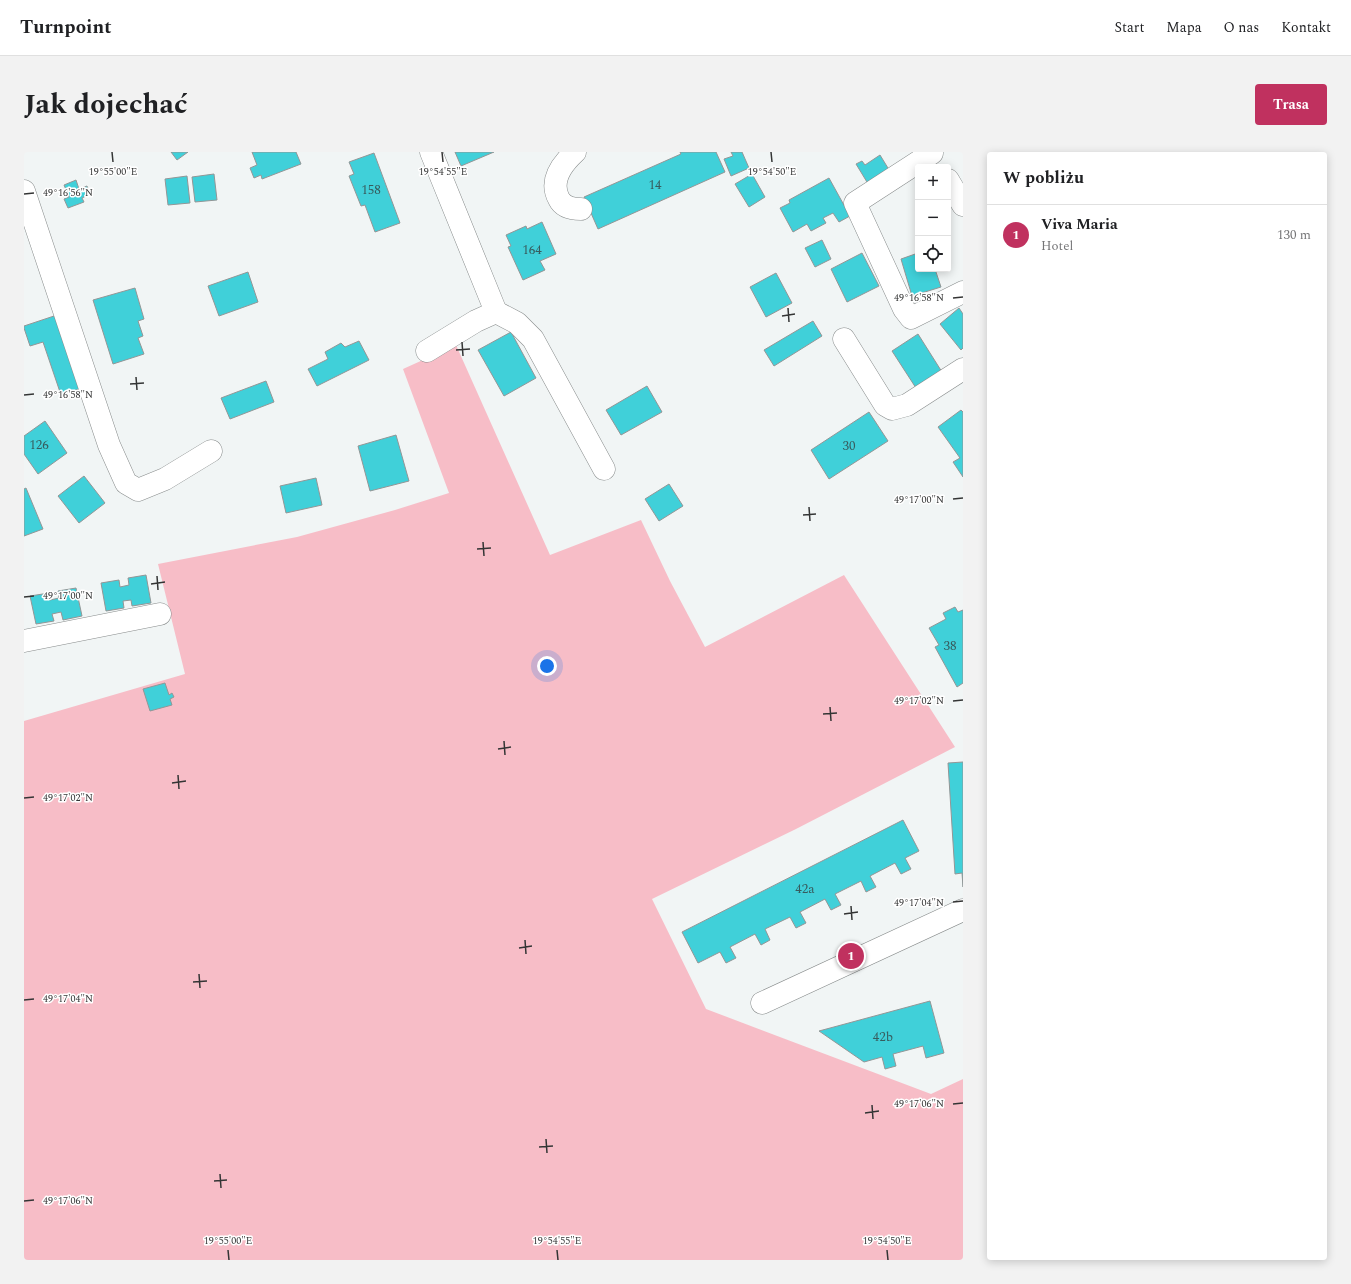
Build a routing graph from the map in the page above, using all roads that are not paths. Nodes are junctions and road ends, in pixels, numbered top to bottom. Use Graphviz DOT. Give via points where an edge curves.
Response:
graph roads {
  1 [pos="431,152"];
  2 [pos="575,152"];
  3 [pos="935,157"];
  4 [pos="951,185"];
  5 [pos="24,191"];
  6 [pos="963,205"];
  7 [pos="581,209"];
  8 [pos="963,292"];
  9 [pos="496,312"];
  10 [pos="844,339"];
  11 [pos="427,351"];
  12 [pos="962,373"];
  13 [pos="211,451"];
  14 [pos="604,469"];
  15 [pos="160,614"];
  16 [pos="24,641"];
  17 [pos="963,910"];
  18 [pos="762,1002"];
  1 -- 9 [label="street"];
  2 -- 7 [label="street" via="563,165 557,176 555,188 560,201 567,207"];
  3 -- 8 [label="street" via="855,203 904,309 911,318"];
  4 -- 6 [label="street"];
  5 -- 13 [label="street" via="109,445 126,483 138,490 166,479"];
  9 -- 11 [label="street" via="476,321"];
  9 -- 14 [label="street" via="517,323 533,339"];
  10 -- 12 [label="street" via="885,405 892,409 907,405"];
  15 -- 16 [label="street"];
  17 -- 18 [label="street"];
}
